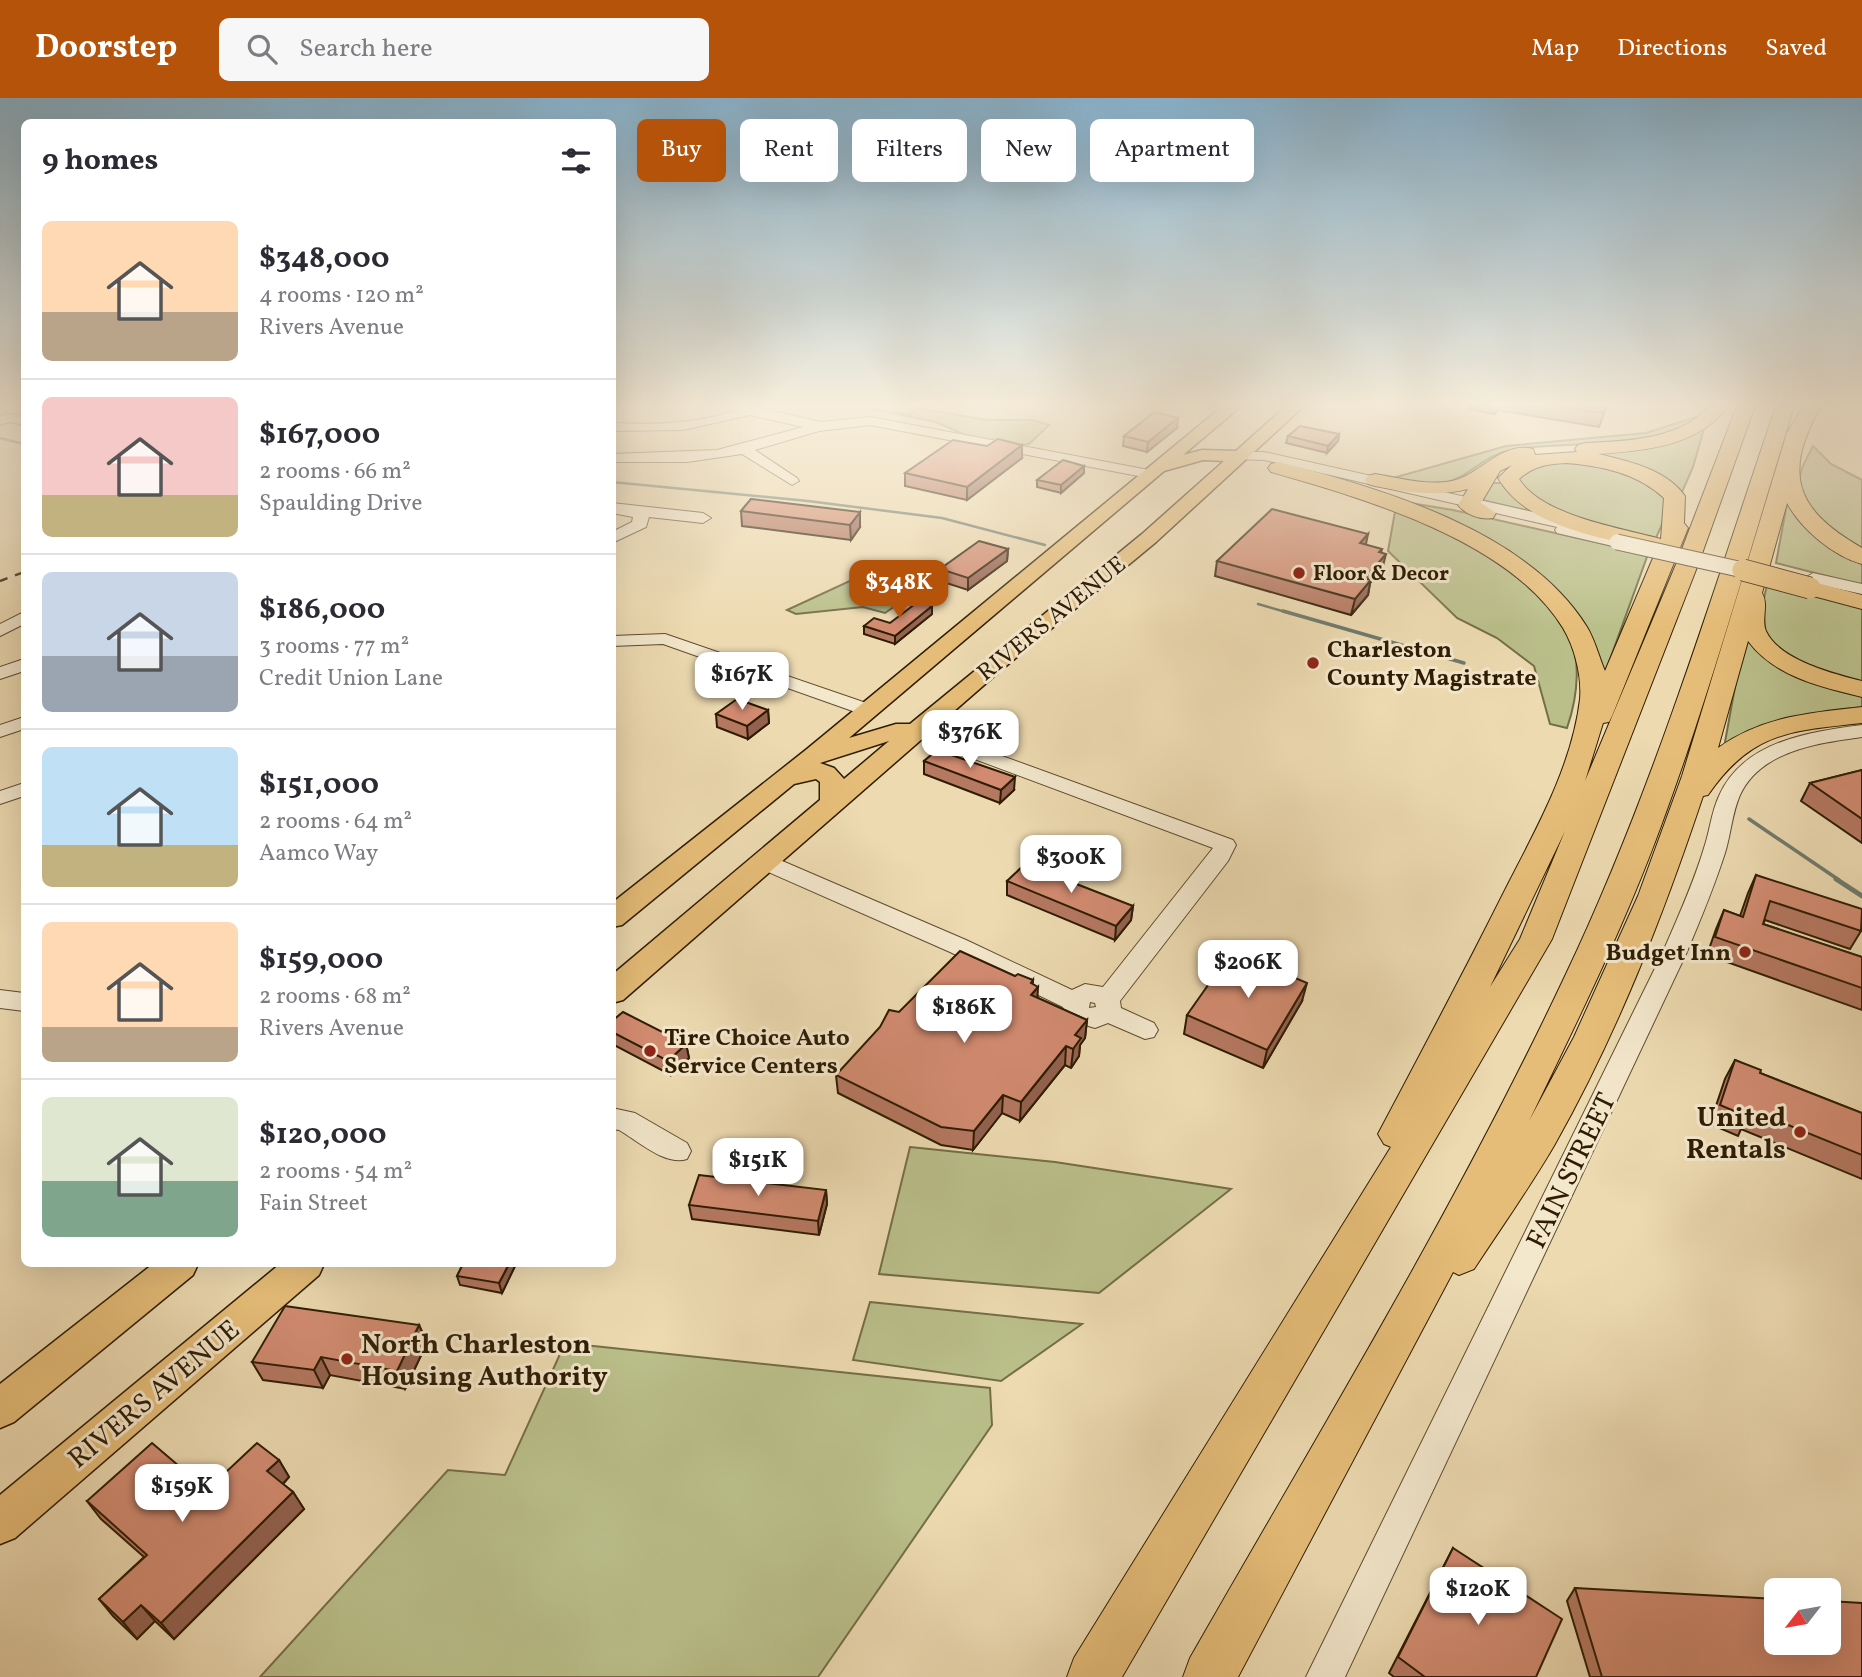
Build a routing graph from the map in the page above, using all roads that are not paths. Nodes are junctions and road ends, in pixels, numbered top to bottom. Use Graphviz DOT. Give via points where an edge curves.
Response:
graph roads {
  1 [pos="1132,480"];
  2 [pos="1164,480"];
  3 [pos="1165,480"];
  4 [pos="1213,480"];
  5 [pos="1321,480"];
  6 [pos="1336,480"];
  7 [pos="1375,480"];
  8 [pos="1474,480"];
  9 [pos="1488,480"];
  10 [pos="1509,480"];
  11 [pos="1656,480"];
  12 [pos="1692,480"];
  13 [pos="1719,480"];
  14 [pos="1770,480"];
  15 [pos="1782,480"];
  16 [pos="1791,480"];
  17 [pos="1158,486"];
  18 [pos="616,508"];
  19 [pos="1477,508"];
  20 [pos="631,510"];
  21 [pos="704,518"];
  22 [pos="616,536"];
  23 [pos="1619,537"];
  24 [pos="1149,538"];
  25 [pos="1668,543"];
  26 [pos="1862,556"];
  27 [pos="1748,574"];
  28 [pos="1811,583"];
  29 [pos="1862,589"];
  30 [pos="1862,596"];
  31 [pos="1862,602"];
  32 [pos="21,619"];
  33 [pos="0,631"];
  34 [pos="616,641"];
  35 [pos="941,650"];
  36 [pos="21,666"];
  37 [pos="992,666"];
  38 [pos="0,673"];
  39 [pos="908,677"];
  40 [pos="1862,689"];
  41 [pos="867,710"];
  42 [pos="1862,715"];
  43 [pos="21,724"];
  44 [pos="0,731"];
  45 [pos="918,731"];
  46 [pos="1862,731"];
  47 [pos="816,754"];
  48 [pos="1577,766"];
  49 [pos="785,779"];
  50 [pos="21,790"];
  51 [pos="0,798"];
  52 [pos="830,807"];
  53 [pos="1678,831"];
  54 [pos="765,863"];
  55 [pos="616,915"];
  56 [pos="616,989"];
  57 [pos="0,999"];
  58 [pos="21,1002"];
  59 [pos="1108,1006"];
  60 [pos="1145,1030"];
  61 [pos="616,1119"];
  62 [pos="677,1151"];
  63 [pos="176,1267"];
  64 [pos="302,1267"];
  65 [pos="1304,1328"];
  66 [pos="1388,1350"];
  67 [pos="0,1409"];
  68 [pos="0,1523"];
  69 [pos="1093,1677"];
  70 [pos="1209,1677"];
  71 [pos="1325,1677"];
  1 -- 17 [label="street"];
  2 -- 17 [label="main road"];
  3 -- 17 [label="main road, RIVERS AVENUE"];
  4 -- 24 [label="main road, RIVERS AVENUE"];
  5 -- 48 [label="highway" via="1417,511 1478,541 1535,582 1577,633 1592,673 1591,715"];
  6 -- 19 [label="street"];
  7 -- 8 [label="highway" via="1449,487"];
  7 -- 19 [label="street"];
  9 -- 19 [label="highway"];
  10 -- 23 [label="highway" via="1514,493 1529,504"];
  11 -- 25 [label="highway" via="1675,496"];
  12 -- 25 [label="highway"];
  13 -- 65 [label="highway" via="1536,939"];
  14 -- 66 [label="highway" via="1611,914 1527,1088"];
  15 -- 27 [label="highway"];
  16 -- 26 [label="highway" via="1798,507 1837,543"];
  17 -- 24 [label="main road" via="1174,497 1174,505"];
  17 -- 35 [label="main road, RIVERS AVENUE" via="1110,506"];
  18 -- 20 [label="street"];
  19 -- 23 [label="street"];
  20 -- 21 [label="street"];
  20 -- 22 [label="street" via="641,515 640,524"];
  23 -- 25 [label="highway"];
  23 -- 27 [label="street, bridge"];
  24 -- 37 [label="main road, RIVERS AVENUE"];
  25 -- 28 [label="street"];
  25 -- 48 [label="highway"];
  27 -- 28 [label="highway, bridge"];
  27 -- 40 [label="highway" via="1753,626 1764,645 1803,670"];
  27 -- 53 [label="highway"];
  28 -- 29 [label="street"];
  28 -- 30 [label="street"];
  28 -- 31 [label="highway"];
  32 -- 33 [label="street"];
  34 -- 41 [label="street" via="665,639"];
  35 -- 37 [label="main road" via="945,660 957,666 971,670"];
  35 -- 39 [label="main road, RIVERS AVENUE"];
  36 -- 38 [label="street"];
  37 -- 45 [label="main road, RIVERS AVENUE"];
  39 -- 41 [label="main road, RIVERS AVENUE"];
  39 -- 45 [label="main road" via="900,700"];
  41 -- 47 [label="main road, RIVERS AVENUE"];
  42 -- 53 [label="highway" via="1793,722 1745,742 1704,778"];
  43 -- 44 [label="street"];
  45 -- 47 [label="main road" via="895,730"];
  45 -- 52 [label="main road, RIVERS AVENUE"];
  45 -- 59 [label="street" via="1225,845"];
  46 -- 71 [label="street, FAIN STREET" via="1823,736 1775,751 1751,767 1731,792 1716,847 1678,943"];
  47 -- 49 [label="main road, RIVERS AVENUE"];
  48 -- 65 [label="highway" via="1469,996 1330,1263"];
  49 -- 52 [label="main road" via="819,770 830,776 836,794"];
  49 -- 55 [label="main road, RIVERS AVENUE"];
  50 -- 51 [label="street"];
  52 -- 54 [label="main road, RIVERS AVENUE"];
  53 -- 66 [label="highway" via="1625,967 1541,1134 1432,1297"];
  54 -- 56 [label="main road, RIVERS AVENUE"];
  54 -- 59 [label="street" via="1074,1002 1083,1017 1095,1019"];
  57 -- 58 [label="street"];
  59 -- 60 [label="street"];
  61 -- 62 [label="street"];
  63 -- 67 [label="main road"];
  64 -- 68 [label="main road, RIVERS AVENUE"];
  65 -- 69 [label="highway"];
  66 -- 70 [label="highway"];
}
